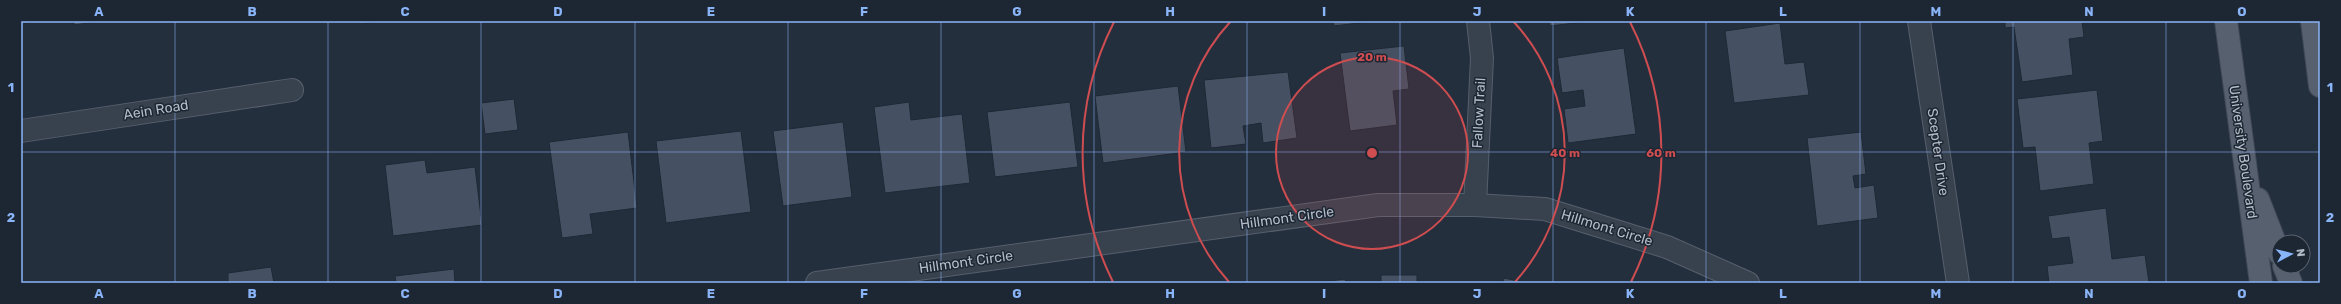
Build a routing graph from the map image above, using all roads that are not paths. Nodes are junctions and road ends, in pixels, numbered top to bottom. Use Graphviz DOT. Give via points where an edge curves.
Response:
graph roads {
  1 [pos="1478,21"];
  2 [pos="1919,21"];
  3 [pos="2226,21"];
  4 [pos="2312,21"];
  5 [pos="2320,86"];
  6 [pos="292,90"];
  7 [pos="21,131"];
  8 [pos="2244,164"];
  9 [pos="1475,205"];
  10 [pos="2272,234"];
  11 [pos="817,283"];
  12 [pos="1748,283"];
  13 [pos="1958,283"];
  14 [pos="2261,283"];
  1 -- 9 [label="street, Fallow Trail" via="1482,58"];
  2 -- 13 [label="street, Scepter Drive"];
  3 -- 8 [label="main road, University Boulevard"];
  4 -- 5 [label="main road"];
  6 -- 7 [label="street, Aein Road"];
  8 -- 10 [label="main road"];
  8 -- 14 [label="main road, University Boulevard"];
  9 -- 11 [label="street, Hillmont Circle" via="1378,205"];
  9 -- 12 [label="street, Hillmont Circle" via="1545,209 1667,247"];
}
